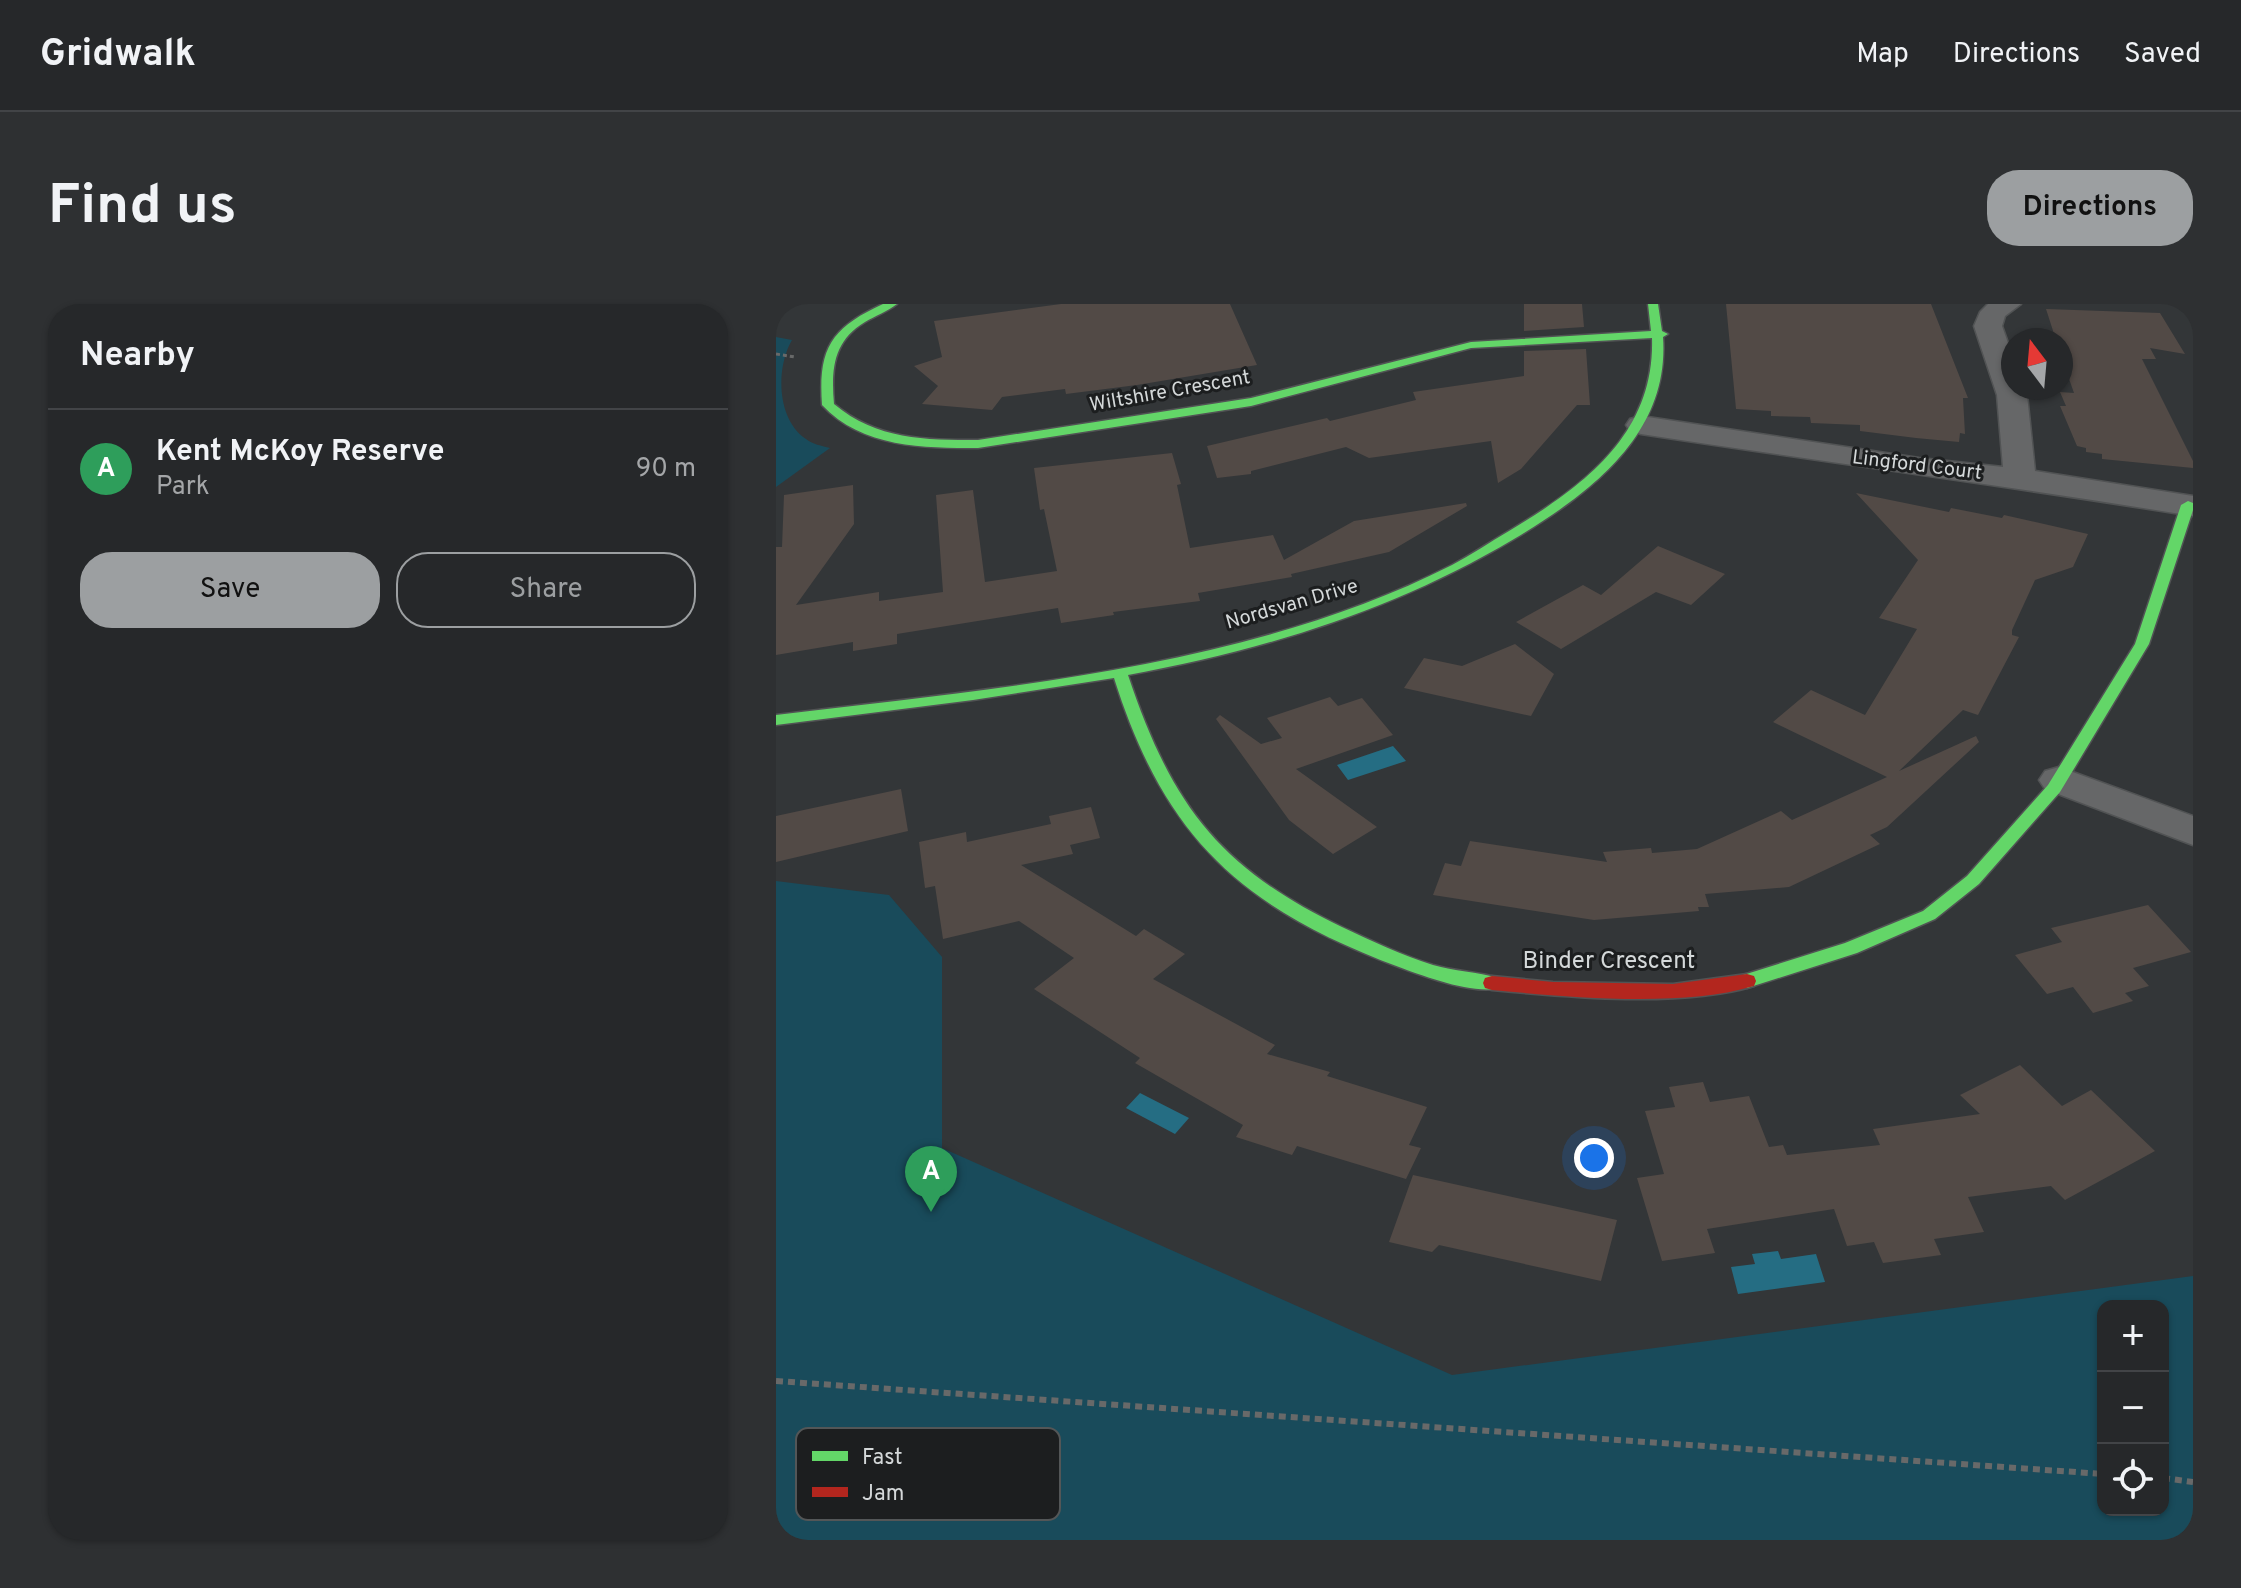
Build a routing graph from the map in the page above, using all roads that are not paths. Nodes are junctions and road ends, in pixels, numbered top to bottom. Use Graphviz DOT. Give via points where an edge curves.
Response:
graph roads {
  1 [pos="892,304"];
  2 [pos="1653,304"];
  3 [pos="2008,304"];
  4 [pos="1662,334"];
  5 [pos="1641,425"];
  6 [pos="2020,478"];
  7 [pos="2190,505"];
  8 [pos="1119,671"];
  9 [pos="776,720"];
  10 [pos="2059,780"];
  11 [pos="2193,831"];
  1 -- 4 [label="street, Wiltshire Crescent" via="831,343 825,361 828,405 849,426 870,434 937,444 978,444 1251,402 1471,345"];
  2 -- 4 [label="street, Nordsvan Drive"];
  3 -- 6 [label="street" via="1993,312 1988,326 2012,395"];
  4 -- 5 [label="street, Nordsvan Drive" via="1656,388"];
  5 -- 6 [label="street, Lingford Court"];
  5 -- 8 [label="street, Nordsvan Drive" via="1602,473 1545,520 1470,564 1378,604 1269,638"];
  6 -- 7 [label="street, Lingford Court"];
  7 -- 10 [label="street, Binder Crescent" via="2142,644"];
  8 -- 9 [label="street, Nordsvan Drive"];
  8 -- 10 [label="street, Binder Crescent" via="1157,774 1192,826 1244,878 1384,955 1465,981 1673,991 1761,979 1836,954 1929,915 1973,880"];
  10 -- 11 [label="street"];
}
